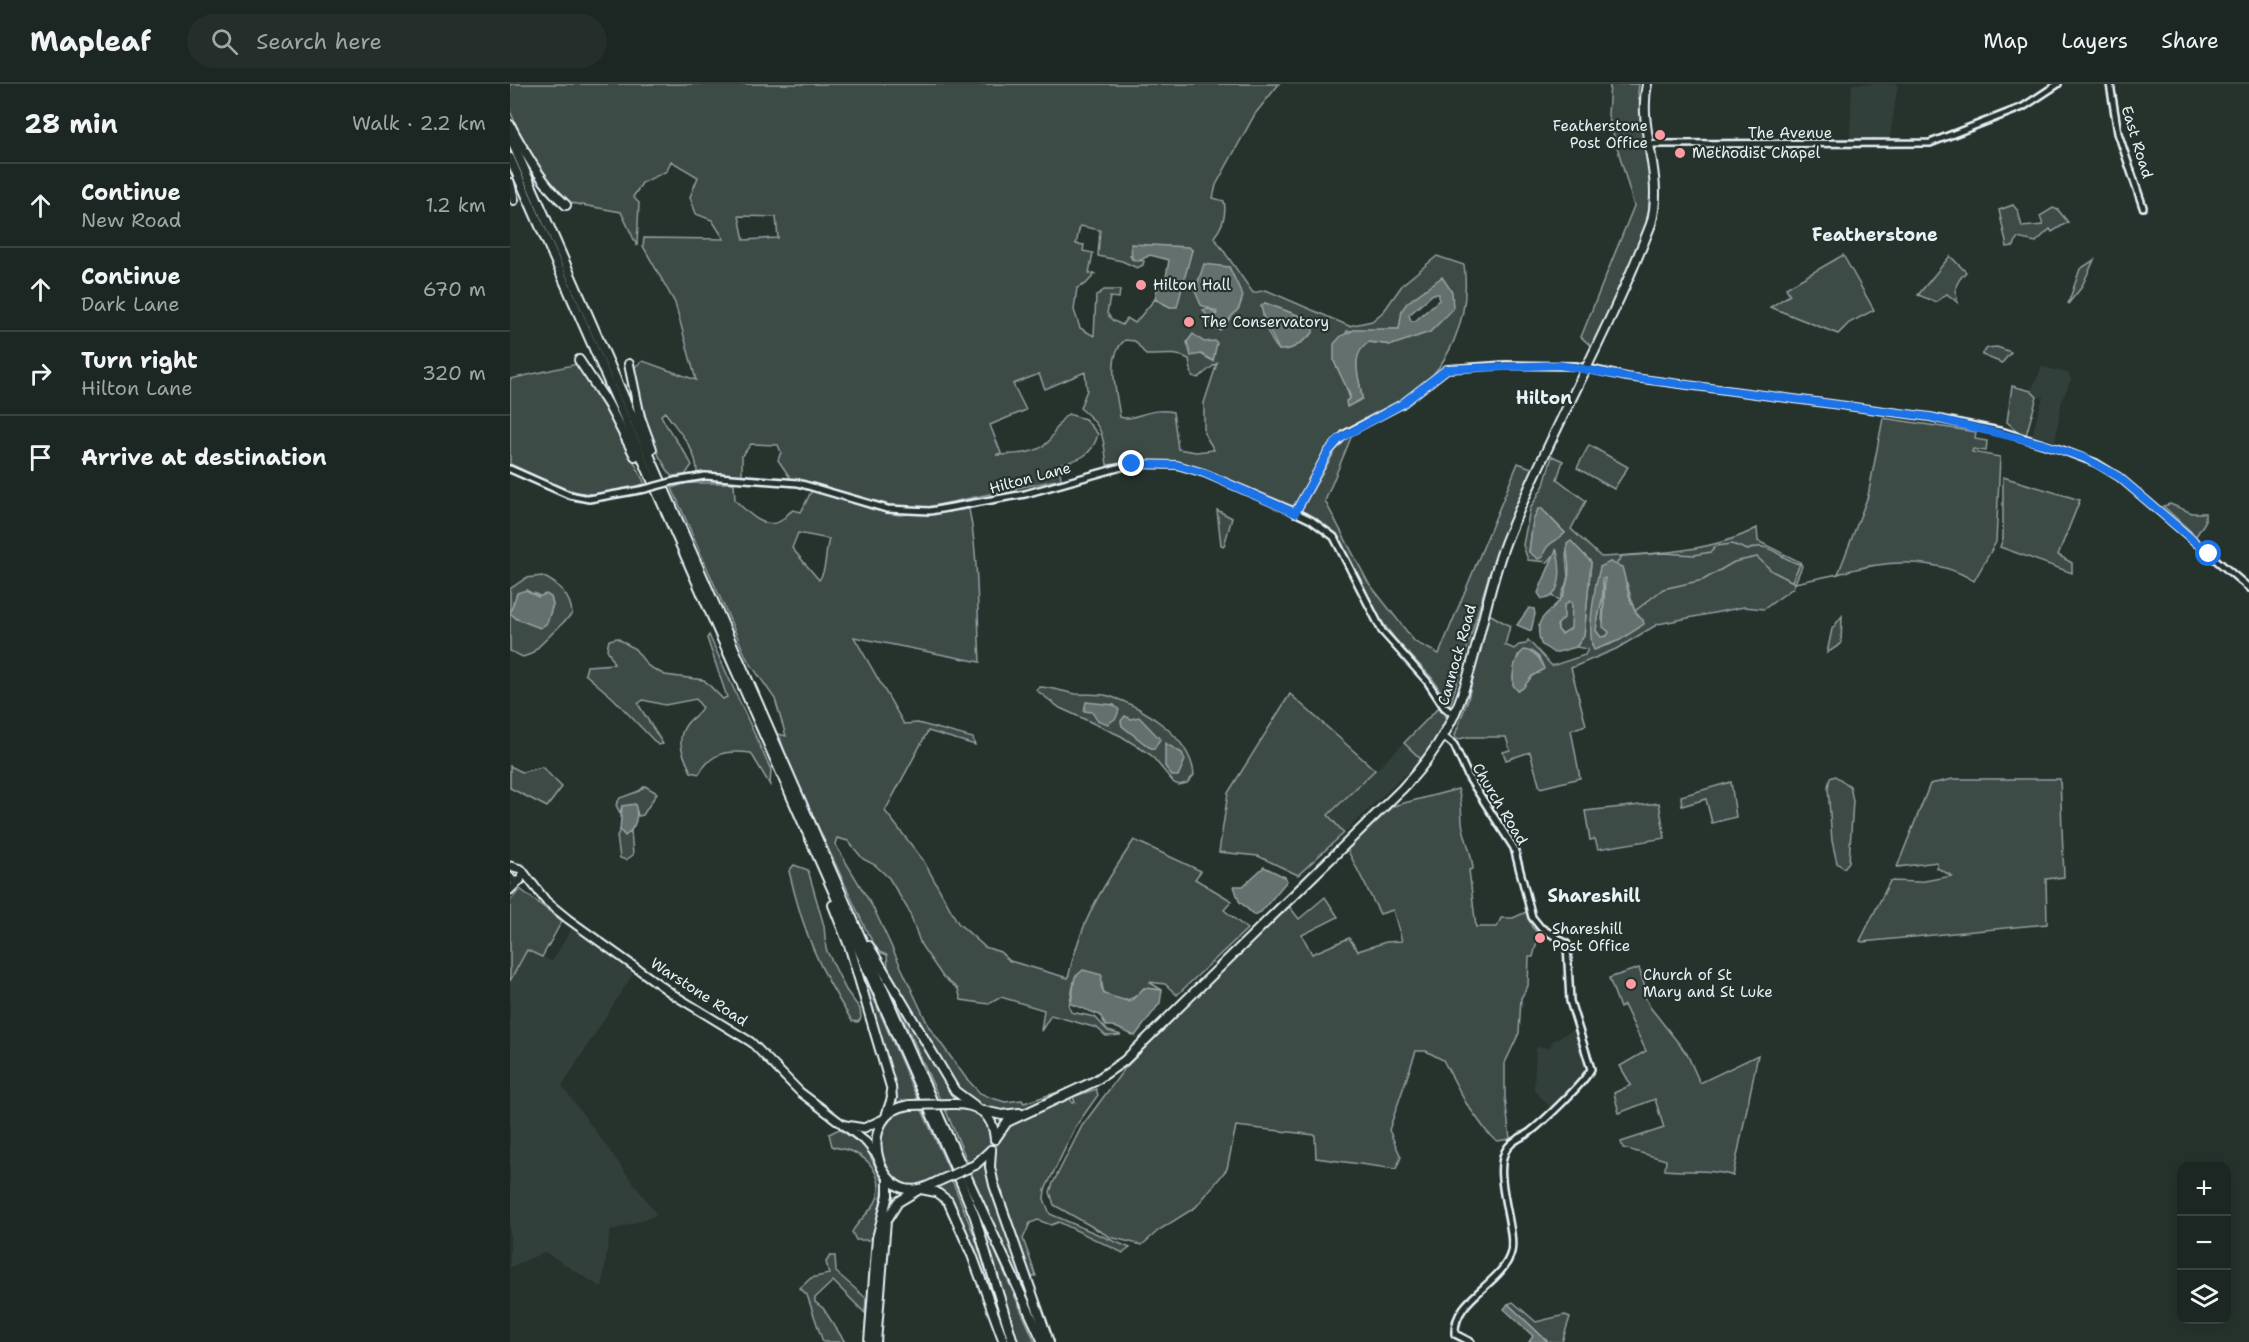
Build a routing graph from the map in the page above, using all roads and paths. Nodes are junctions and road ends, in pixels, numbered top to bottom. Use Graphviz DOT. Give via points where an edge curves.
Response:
graph roads {
  1 [pos="1647,84"];
  2 [pos="2058,84"];
  3 [pos="2110,84"];
  4 [pos="510,125"];
  5 [pos="510,137"];
  6 [pos="1651,144"];
  7 [pos="510,158"];
  8 [pos="510,183"];
  9 [pos="514,200"];
  10 [pos="566,205"];
  11 [pos="2143,207"];
  12 [pos="579,360"];
  13 [pos="629,364"];
  14 [pos="1586,369"];
  15 [pos="510,469"];
  16 [pos="1295,513"];
  17 [pos="680,522"];
  18 [pos="671,527"];
  19 [pos="2249,588"];
  20 [pos="1454,715"];
  21 [pos="1443,736"];
  22 [pos="511,872"];
  23 [pos="523,872"];
  24 [pos="824,872"];
  25 [pos="519,881"];
  26 [pos="510,883"];
  27 [pos="535,888"];
  28 [pos="510,890"];
  29 [pos="849,911"];
  30 [pos="974,1105"];
  31 [pos="982,1110"];
  32 [pos="1025,1112"];
  33 [pos="887,1113"];
  34 [pos="881,1120"];
  35 [pos="843,1125"];
  36 [pos="995,1139"];
  37 [pos="992,1150"];
  38 [pos="880,1160"];
  39 [pos="888,1179"];
  40 [pos="919,1189"];
  41 [pos="1007,1268"];
  42 [pos="868,1342"];
  43 [pos="876,1342"];
  44 [pos="1004,1342"];
  45 [pos="1013,1342"];
  46 [pos="1038,1342"];
  47 [pos="1043,1342"];
  48 [pos="1049,1342"];
  49 [pos="1471,1342"];
  1 -- 6 [label="highway, Cannock Road"];
  2 -- 6 [label="street, The Avenue" via="2023,107 1930,143"];
  3 -- 11 [label="street, East Road" via="2118,133"];
  4 -- 10 [label="highway" via="529,160"];
  5 -- 17 [label="highway"];
  6 -- 14 [label="highway, Cannock Road" via="1657,181 1652,224"];
  7 -- 18 [label="highway"];
  8 -- 9 [label="highway"];
  12 -- 18 [label="highway" via="608,404"];
  13 -- 17 [label="highway" via="640,417"];
  14 -- 16 [label="street" via="1545,364 1447,369 1402,404 1339,439"];
  14 -- 19 [label="street" via="1930,417 2004,432 2062,450 2119,477"];
  14 -- 20 [label="highway, Cannock Road" via="1506,542"];
  15 -- 16 [label="street, Hilton Lane, bridge" via="569,495 589,499 705,476 798,483 887,509 930,511 1025,494 1114,467 1160,464 1177,465 1229,482"];
  16 -- 20 [label="street, Hilton Lane" via="1334,537 1382,631"];
  17 -- 29 [label="highway"];
  18 -- 24 [label="highway"];
  20 -- 21 [label="highway, Cannock Road"];
  21 -- 32 [label="highway, Cannock Road" via="1402,789 1141,1046 1095,1081"];
  21 -- 49 [label="street, Church Road" via="1454,745 1469,778 1514,848 1532,917 1540,927 1567,944 1570,1001 1591,1069 1551,1113 1510,1144 1504,1156 1502,1172 1511,1251 1457,1321 1455,1334"];
  22 -- 23 [label="main road"];
  22 -- 25 [label="main road, Warstone Road"];
  22 -- 26 [label="main road"];
  23 -- 25 [label="main road"];
  23 -- 27 [label="main road, Warstone Road"];
  24 -- 33 [label="highway" via="891,1087"];
  24 -- 45 [label="highway" via="975,1217"];
  25 -- 27 [label="main road, Warstone Road"];
  25 -- 28 [label="main road"];
  27 -- 35 [label="main road, Warstone Road" via="568,919 660,986 751,1042 800,1092"];
  29 -- 30 [label="highway" via="955,1091"];
  29 -- 41 [label="highway"];
  30 -- 31 [label="highway"];
  30 -- 33 [label="highway, bridge" via="910,1105"];
  31 -- 32 [label="highway, Cannock Road" via="1002,1115"];
  31 -- 36 [label="highway" via="993,1125"];
  32 -- 36 [label="highway, Cannock Road" via="1003,1125"];
  33 -- 34 [label="highway"];
  34 -- 35 [label="main road" via="861,1128"];
  34 -- 38 [label="highway" via="876,1137"];
  35 -- 38 [label="main road, Warstone Road" via="866,1142"];
  36 -- 37 [label="highway"];
  37 -- 40 [label="highway, bridge" via="975,1165"];
  37 -- 48 [label="highway" via="994,1185"];
  38 -- 39 [label="highway"];
  39 -- 40 [label="highway" via="901,1188"];
  39 -- 42 [label="highway" via="877,1239"];
  40 -- 43 [label="highway" via="898,1202 886,1221"];
  40 -- 44 [label="highway" via="936,1192 948,1201"];
  41 -- 46 [label="highway"];
  41 -- 47 [label="highway"];
}
